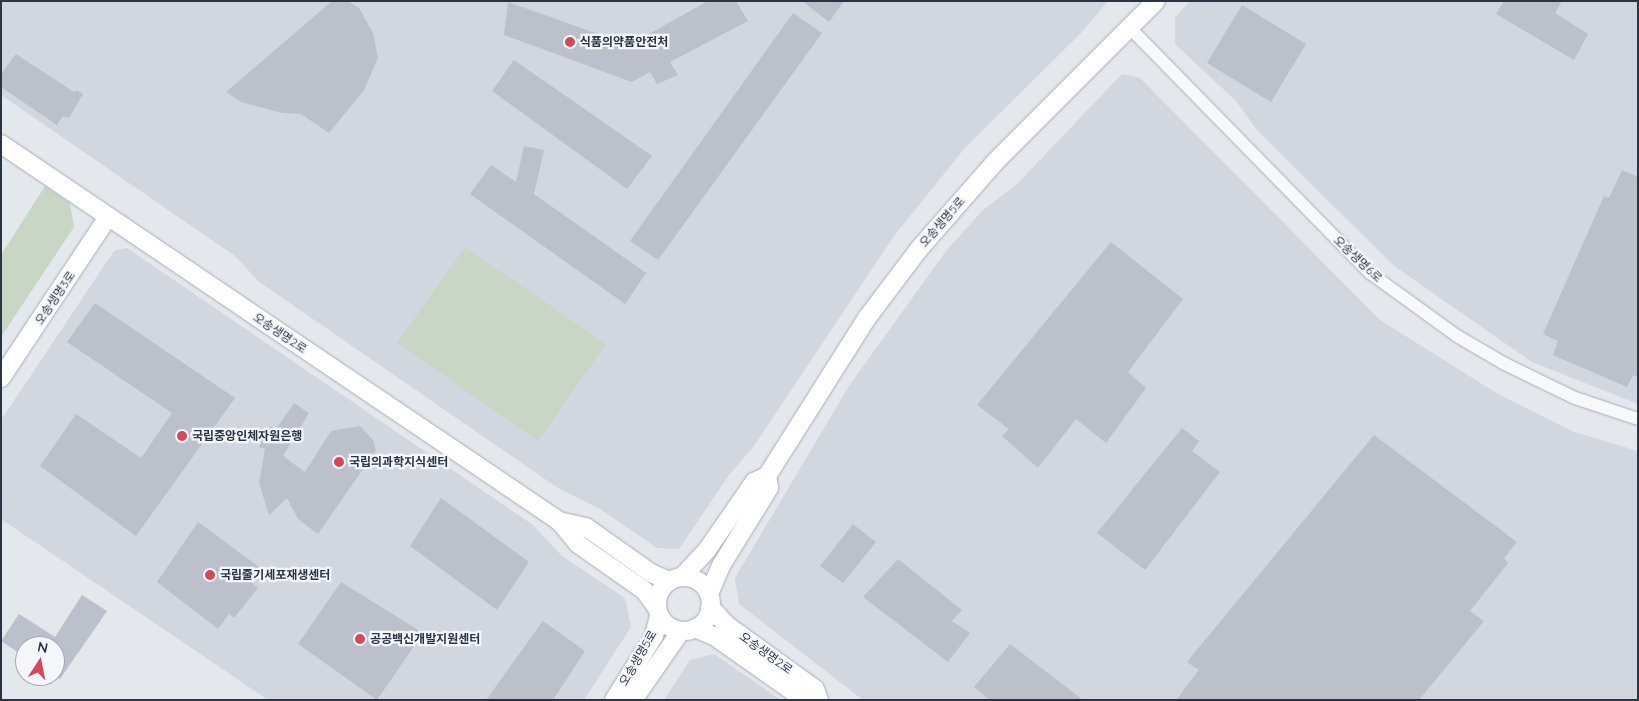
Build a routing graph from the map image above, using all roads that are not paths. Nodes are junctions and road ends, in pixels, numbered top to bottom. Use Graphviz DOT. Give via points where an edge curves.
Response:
graph roads {
  1 [pos="1156,1"];
  2 [pos="1130,28"];
  3 [pos="1,144"];
  4 [pos="108,217"];
  5 [pos="1,378"];
  6 [pos="1638,419"];
  7 [pos="768,476"];
  8 [pos="560,521"];
  9 [pos="676,579"];
  10 [pos="710,601"];
  11 [pos="658,611"];
  12 [pos="688,630"];
  13 [pos="614,700"];
  14 [pos="634,700"];
  15 [pos="805,700"];
  16 [pos="820,700"];
  1 -- 2 [label="street, 오송생명5로"];
  2 -- 6 [label="street, 오송생명6로" via="1370,273 1457,336 1505,364 1575,398"];
  2 -- 7 [label="street, 오송생명5로" via="996,161 919,248 867,318"];
  3 -- 4 [label="street, 오송생명2로"];
  4 -- 5 [label="street, 오송생명3로"];
  4 -- 8 [label="street, 오송생명2로"];
  7 -- 9 [label="street, 오송생명5로" via="754,482 707,550"];
  7 -- 10 [label="street, 오송생명5로" via="770,488 722,564"];
  8 -- 9 [label="street, 오송생명2로" via="586,527 651,573"];
  8 -- 11 [label="street, 오송생명2로" via="578,544 645,591"];
  9 -- 10 [label="street" via="698,581"];
  9 -- 11 [label="street" via="660,590"];
  10 -- 12 [label="street" via="706,620"];
  10 -- 16 [label="street, 오송생명2로" via="728,626 815,689"];
  11 -- 12 [label="street" via="664,623"];
  11 -- 13 [label="street, 오송생명5로" via="654,636"];
  12 -- 14 [label="street, 오송생명5로"];
  12 -- 15 [label="street, 오송생명2로" via="714,636"];
}
